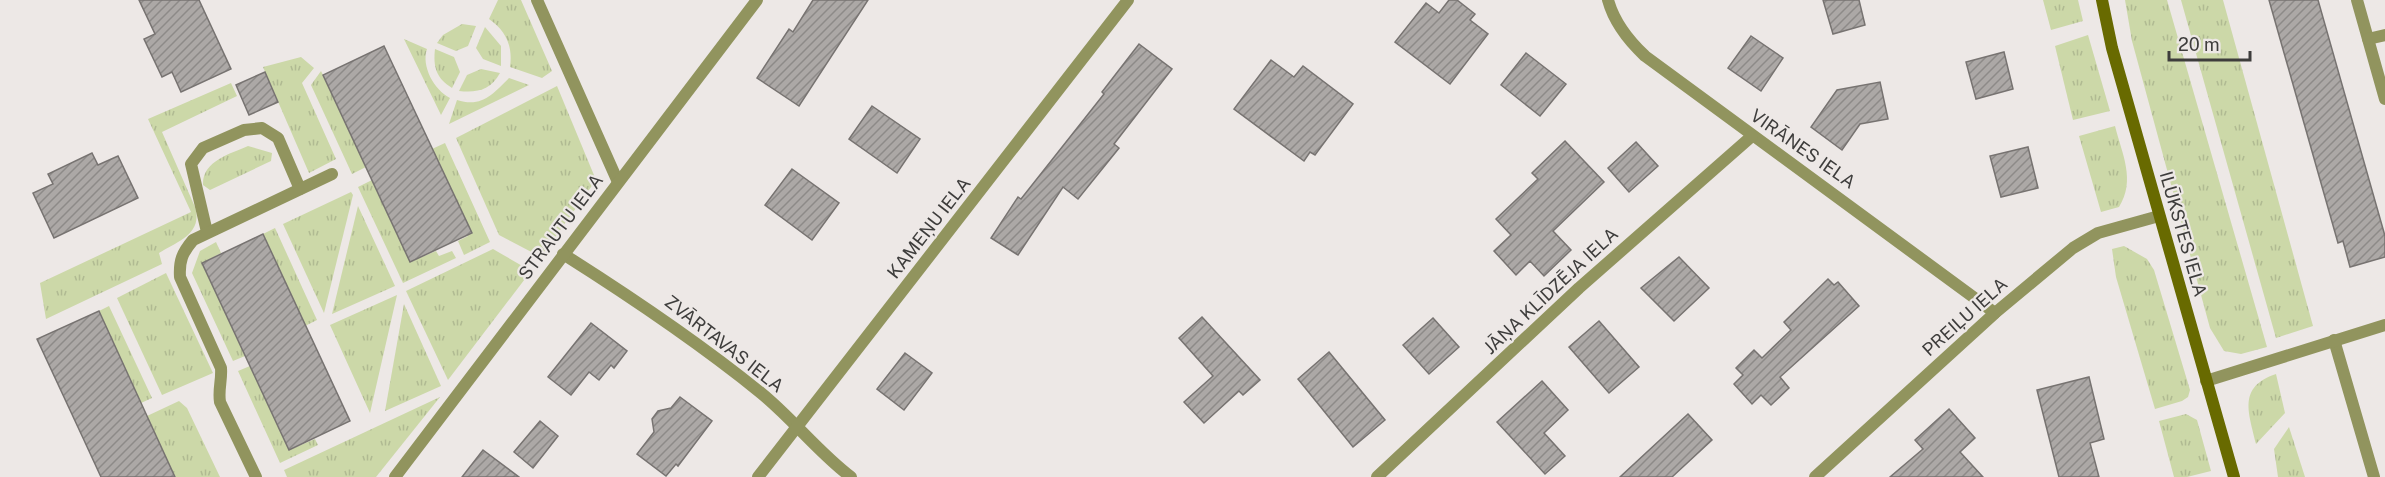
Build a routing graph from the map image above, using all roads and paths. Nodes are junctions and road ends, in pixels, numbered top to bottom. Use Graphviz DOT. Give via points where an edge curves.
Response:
graph roads {
  1 [pos="537,0"];
  2 [pos="757,0"];
  3 [pos="1128,0"];
  4 [pos="1608,0"];
  5 [pos="2102,0"];
  6 [pos="2357,0"];
  7 [pos="2385,35"];
  8 [pos="2368,39"];
  9 [pos="2385,99"];
  10 [pos="1752,136"];
  11 [pos="332,174"];
  12 [pos="618,182"];
  13 [pos="300,189"];
  14 [pos="2159,216"];
  15 [pos="207,232"];
  16 [pos="563,254"];
  17 [pos="1995,312"];
  18 [pos="2385,325"];
  19 [pos="2334,340"];
  20 [pos="2206,381"];
  21 [pos="799,427"];
  22 [pos="256,477"];
  23 [pos="394,477"];
  24 [pos="758,477"];
  25 [pos="850,477"];
  26 [pos="1377,477"];
  27 [pos="1815,477"];
  28 [pos="2234,477"];
  29 [pos="2374,477"];
  1 -- 12 [label="street"];
  2 -- 12 [label="street, STRAUTU IELA"];
  3 -- 21 [label="street, KAMEŅU IELA"];
  4 -- 10 [label="street, VIRĀNES IELA" via="1611,14 1634,46"];
  5 -- 14 [label="street, ILŪKSTES IELA"];
  6 -- 8 [label="street"];
  7 -- 8 [label="street"];
  8 -- 9 [label="street"];
  10 -- 17 [label="street, VIRĀNES IELA"];
  10 -- 26 [label="street, JĀŅA KLĪDZĒJA IELA" via="1579,288"];
  11 -- 13 [label="street"];
  12 -- 16 [label="street, STRAUTU IELA"];
  13 -- 15 [label="street"];
  13 -- 15 [label="street" via="278,138 262,128 244,130 203,148 191,164"];
  14 -- 17 [label="street, PREIĻU IELA" via="2098,233 2073,248"];
  14 -- 20 [label="street, ILŪKSTES IELA"];
  15 -- 22 [label="street" via="183,252 180,277 221,368 220,402"];
  16 -- 21 [label="street, ZVĀRTAVAS IELA" via="654,311"];
  16 -- 23 [label="street, STRAUTU IELA"];
  17 -- 27 [label="street, PREIĻU IELA"];
  18 -- 19 [label="street"];
  19 -- 20 [label="street"];
  19 -- 29 [label="street"];
  20 -- 28 [label="street, ILŪKSTES IELA"];
  21 -- 24 [label="street, KAMEŅU IELA"];
  21 -- 25 [label="street, ZVĀRTAVAS IELA" via="827,459"];
}
